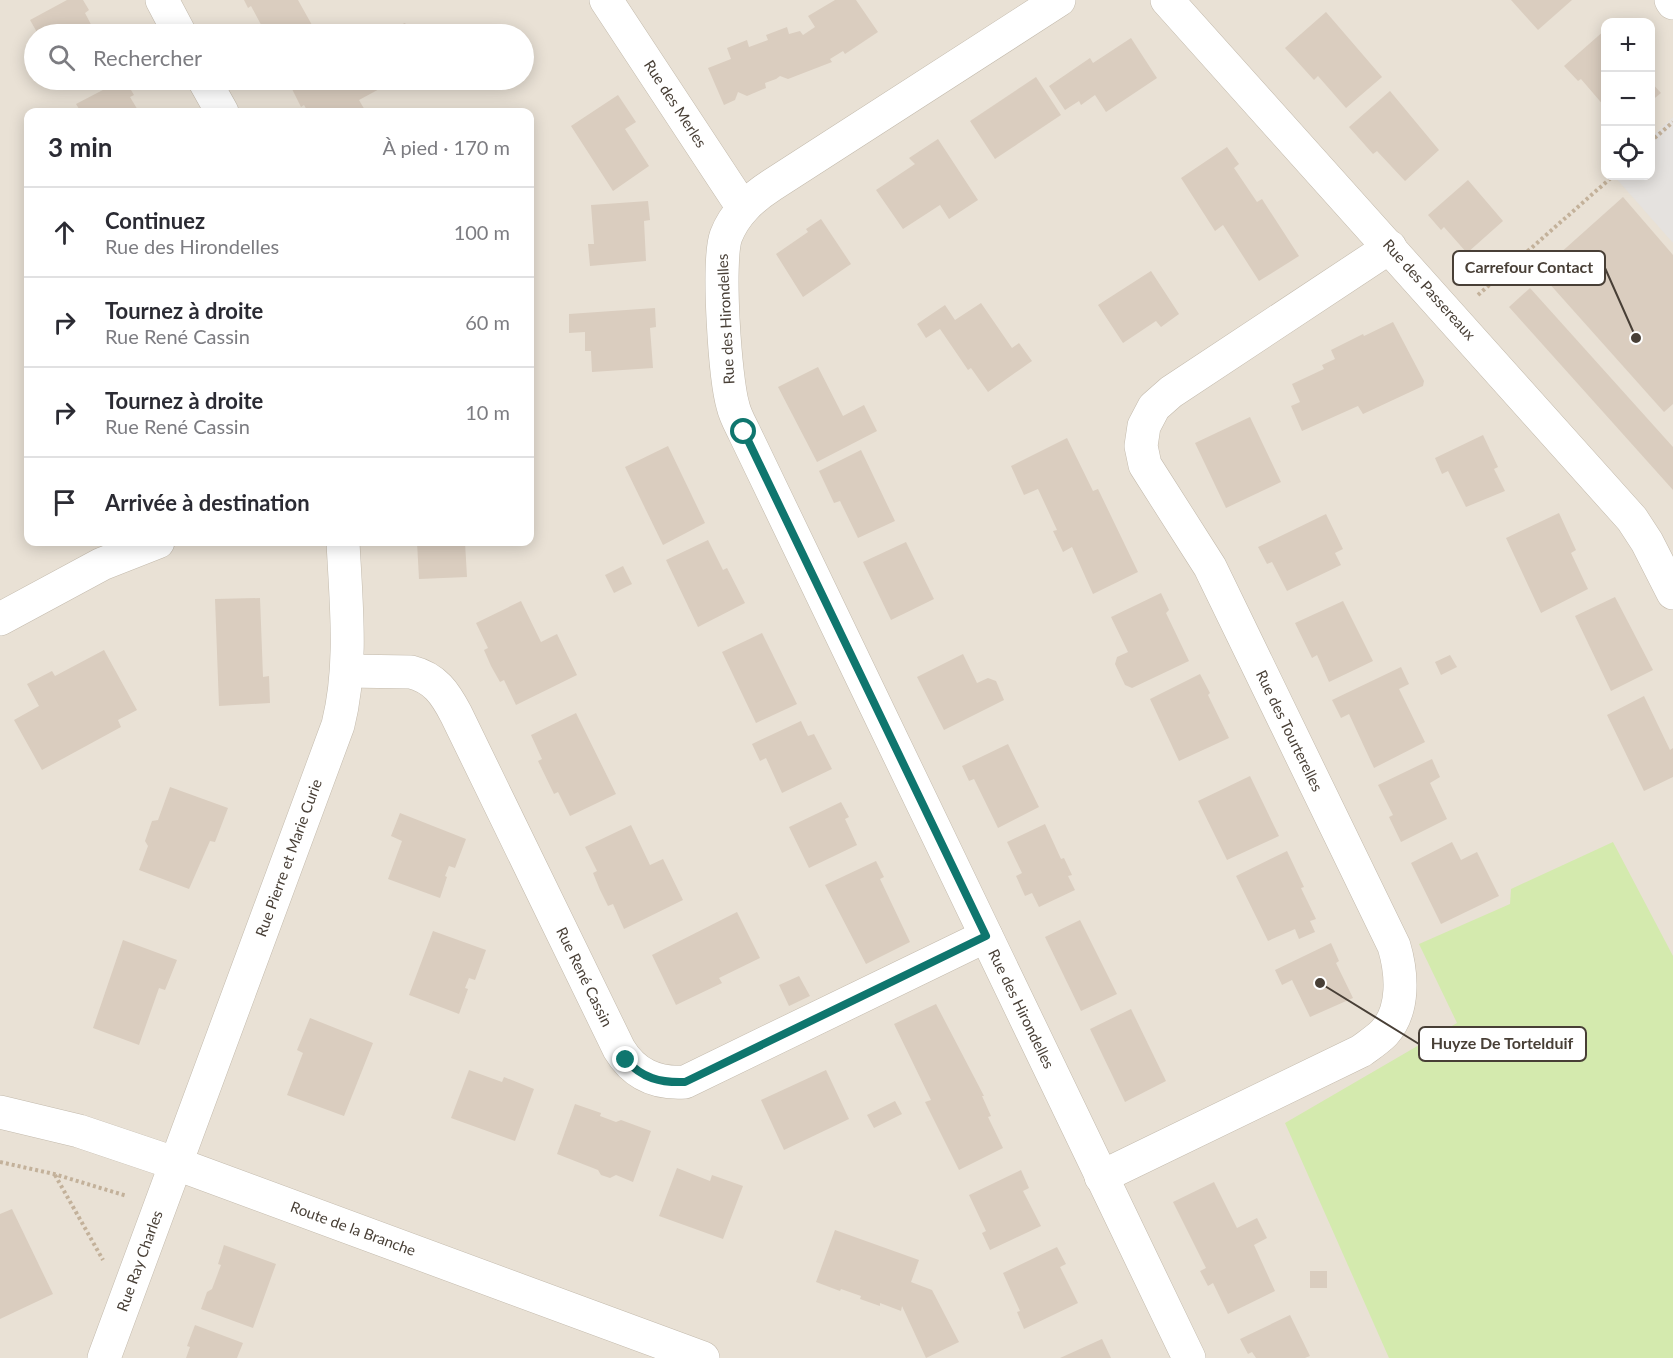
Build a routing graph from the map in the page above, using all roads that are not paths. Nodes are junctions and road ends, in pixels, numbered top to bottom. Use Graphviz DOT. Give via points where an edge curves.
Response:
graph roads {
  1 [pos="162,0"];
  2 [pos="606,0"];
  3 [pos="1059,0"];
  4 [pos="1167,0"];
  5 [pos="175,24"];
  6 [pos="210,90"];
  7 [pos="220,108"];
  8 [pos="743,208"];
  9 [pos="1390,247"];
  10 [pos="148,546"];
  11 [pos="343,546"];
  12 [pos="1673,593"];
  13 [pos="0,619"];
  14 [pos="348,671"];
  15 [pos="986,936"];
  16 [pos="0,1112"];
  17 [pos="177,1164"];
  18 [pos="1101,1177"];
  19 [pos="104,1358"];
  20 [pos="703,1358"];
  21 [pos="1189,1358"];
  1 -- 5 [label="street"];
  2 -- 8 [label="street, Rue des Merles"];
  3 -- 8 [label="street, Rue des Hirondelles" via="772,185"];
  4 -- 9 [label="street, Rue des Passereaux"];
  6 -- 7 [label="street"];
  8 -- 15 [label="street, Rue des Hirondelles" via="725,238 722,261 727,368 733,406"];
  9 -- 12 [label="street, Rue des Passereaux" via="1632,519"];
  9 -- 18 [label="street, Rue des Tourterelles" via="1171,392 1148,417 1141,446 1149,474 1210,567 1394,946 1401,983 1396,1011 1383,1033 1361,1051"];
  10 -- 13 [label="street" via="102,564"];
  11 -- 14 [label="street, Rue Pierre et Marie Curie"];
  14 -- 15 [label="street, Rue René Cassin" via="422,674 442,689 619,1049 644,1075 665,1082 685,1082"];
  14 -- 17 [label="street, Rue Pierre et Marie Curie" via="338,725"];
  15 -- 18 [label="street, Rue des Hirondelles"];
  16 -- 17 [label="street, Route de la Branche" via="79,1131"];
  17 -- 19 [label="street, Rue Ray Charles"];
  17 -- 20 [label="street, Route de la Branche"];
  18 -- 21 [label="street, Rue des Hirondelles"];
}
